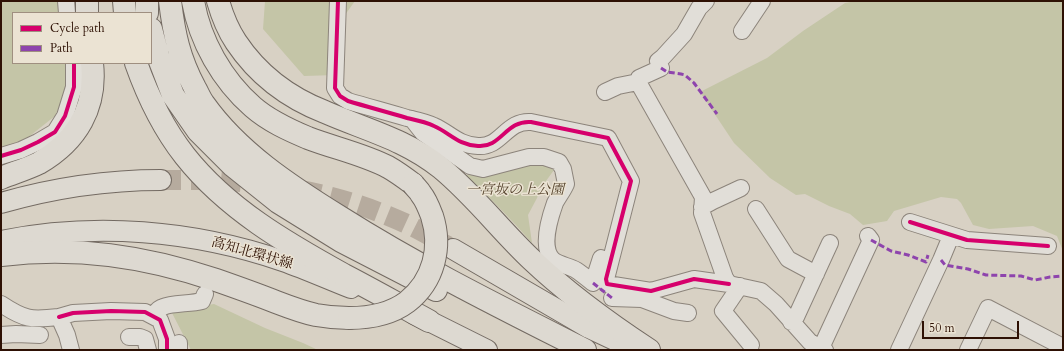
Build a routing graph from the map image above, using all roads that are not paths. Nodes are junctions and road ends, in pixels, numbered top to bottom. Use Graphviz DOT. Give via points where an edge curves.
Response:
graph roads {
  1 [pos="66,1"];
  2 [pos="87,1"];
  3 [pos="124,1"];
  4 [pos="147,1"];
  5 [pos="170,1"];
  6 [pos="193,1"];
  7 [pos="218,1"];
  8 [pos="338,1"];
  9 [pos="706,1"];
  10 [pos="762,1"];
  11 [pos="66,12"];
  12 [pos="87,12"];
  13 [pos="125,12"];
  14 [pos="147,12"];
  15 [pos="742,31"];
  16 [pos="152,33"];
  17 [pos="74,64"];
  18 [pos="92,64"];
  19 [pos="136,64"];
  20 [pos="638,82"];
  21 [pos="604,92"];
  22 [pos="412,119"];
  23 [pos="1,156"];
  24 [pos="1,178"];
  25 [pos="161,180"];
  26 [pos="740,188"];
  27 [pos="1,203"];
  28 [pos="702,207"];
  29 [pos="756,209"];
  30 [pos="910,222"];
  31 [pos="868,236"];
  32 [pos="951,236"];
  33 [pos="1,241"];
  34 [pos="830,243"];
  35 [pos="1048,246"];
  36 [pos="453,249"];
  37 [pos="602,252"];
  38 [pos="1,255"];
  39 [pos="816,274"];
  40 [pos="735,285"];
  41 [pos="205,294"];
  42 [pos="643,295"];
  43 [pos="612,298"];
  44 [pos="1,304"];
  45 [pos="688,313"];
  46 [pos="153,316"];
  47 [pos="59,317"];
  48 [pos="429,321"];
  49 [pos="1,322"];
  50 [pos="791,322"];
  51 [pos="9,334"];
  52 [pos="40,335"];
  53 [pos="129,336"];
  54 [pos="751,345"];
  55 [pos="1063,347"];
  56 [pos="175,348"];
  57 [pos="823,349"];
  58 [pos="71,350"];
  59 [pos="148,350"];
  60 [pos="488,350"];
  61 [pos="572,350"];
  62 [pos="585,350"];
  63 [pos="636,350"];
  64 [pos="650,350"];
  65 [pos="899,350"];
  66 [pos="968,350"];
  1 -- 11 [label="street"];
  2 -- 12 [label="highway"];
  3 -- 13 [label="highway"];
  4 -- 14 [label="highway"];
  5 -- 62 [label="highway" via="179,53 190,77 203,103 244,149 272,172 374,238 445,279"];
  6 -- 38 [label="highway, bridge" via="206,44 216,62 239,94 254,108 289,130 387,167 413,184 422,194 436,232 435,258 424,284 407,302 394,310 365,318 332,318 298,310 187,271 133,258 58,252"];
  7 -- 64 [label="highway" via="225,22 236,42 258,69 280,89 301,102 406,145 440,167 555,281 583,304"];
  8 -- 22 [label="street" via="335,88 340,96 348,101"];
  9 -- 20 [label="street" via="684,34 658,61 661,68 639,78"];
  10 -- 15 [label="street"];
  16 -- 61 [label="highway" via="174,96 198,131 233,166 278,202 341,241 435,290"];
  17 -- 23 [label="street" via="74,88 66,116 56,132 21,150"];
  18 -- 24 [label="highway" via="91,98 78,129 38,164"];
  19 -- 48 [label="highway" via="143,84 170,135 185,157 225,197 299,250"];
  20 -- 21 [label="street"];
  20 -- 28 [label="street" via="703,197"];
  22 -- 37 [label="street" via="423,133 470,166 483,169 529,157 544,157 559,162 566,184 551,216 546,243 549,254 553,260 576,270 593,284"];
  22 -- 42 [label="street" via="434,126 458,142 477,146 491,145 517,123 524,121 608,138 632,181 606,279 607,284"];
  25 -- 27 [label="main road" via="121,181 75,187"];
  26 -- 28 [label="street"];
  28 -- 40 [label="street" via="725,278"];
  29 -- 39 [label="street" via="788,259"];
  30 -- 32 [label="street"];
  31 -- 57 [label="street" via="871,240"];
  32 -- 35 [label="street" via="968,240"];
  32 -- 65 [label="street" via="935,258"];
  33 -- 48 [label="main road, 高知北環状線" via="94,230 190,238 282,260"];
  34 -- 39 [label="street"];
  36 -- 63 [label="main road" via="589,328"];
  39 -- 50 [label="street" via="796,317"];
  40 -- 42 [label="street" via="694,279"];
  40 -- 50 [label="street" via="761,290"];
  40 -- 54 [label="street" via="723,311"];
  41 -- 46 [label="street" via="202,301 162,306"];
  42 -- 43 [label="street"];
  42 -- 45 [label="street" via="674,310"];
  44 -- 47 [label="street" via="26,318"];
  46 -- 47 [label="street" via="145,312 111,311 73,313"];
  46 -- 56 [label="street" via="160,320 167,339"];
  47 -- 58 [label="street"];
  48 -- 60 [label="main road, 高知北環状線"];
  49 -- 51 [label="street"];
  50 -- 57 [label="street" via="810,342"];
  51 -- 52 [label="street"];
  53 -- 59 [label="street" via="145,339"];
  55 -- 66 [label="street" via="988,308"];
}
